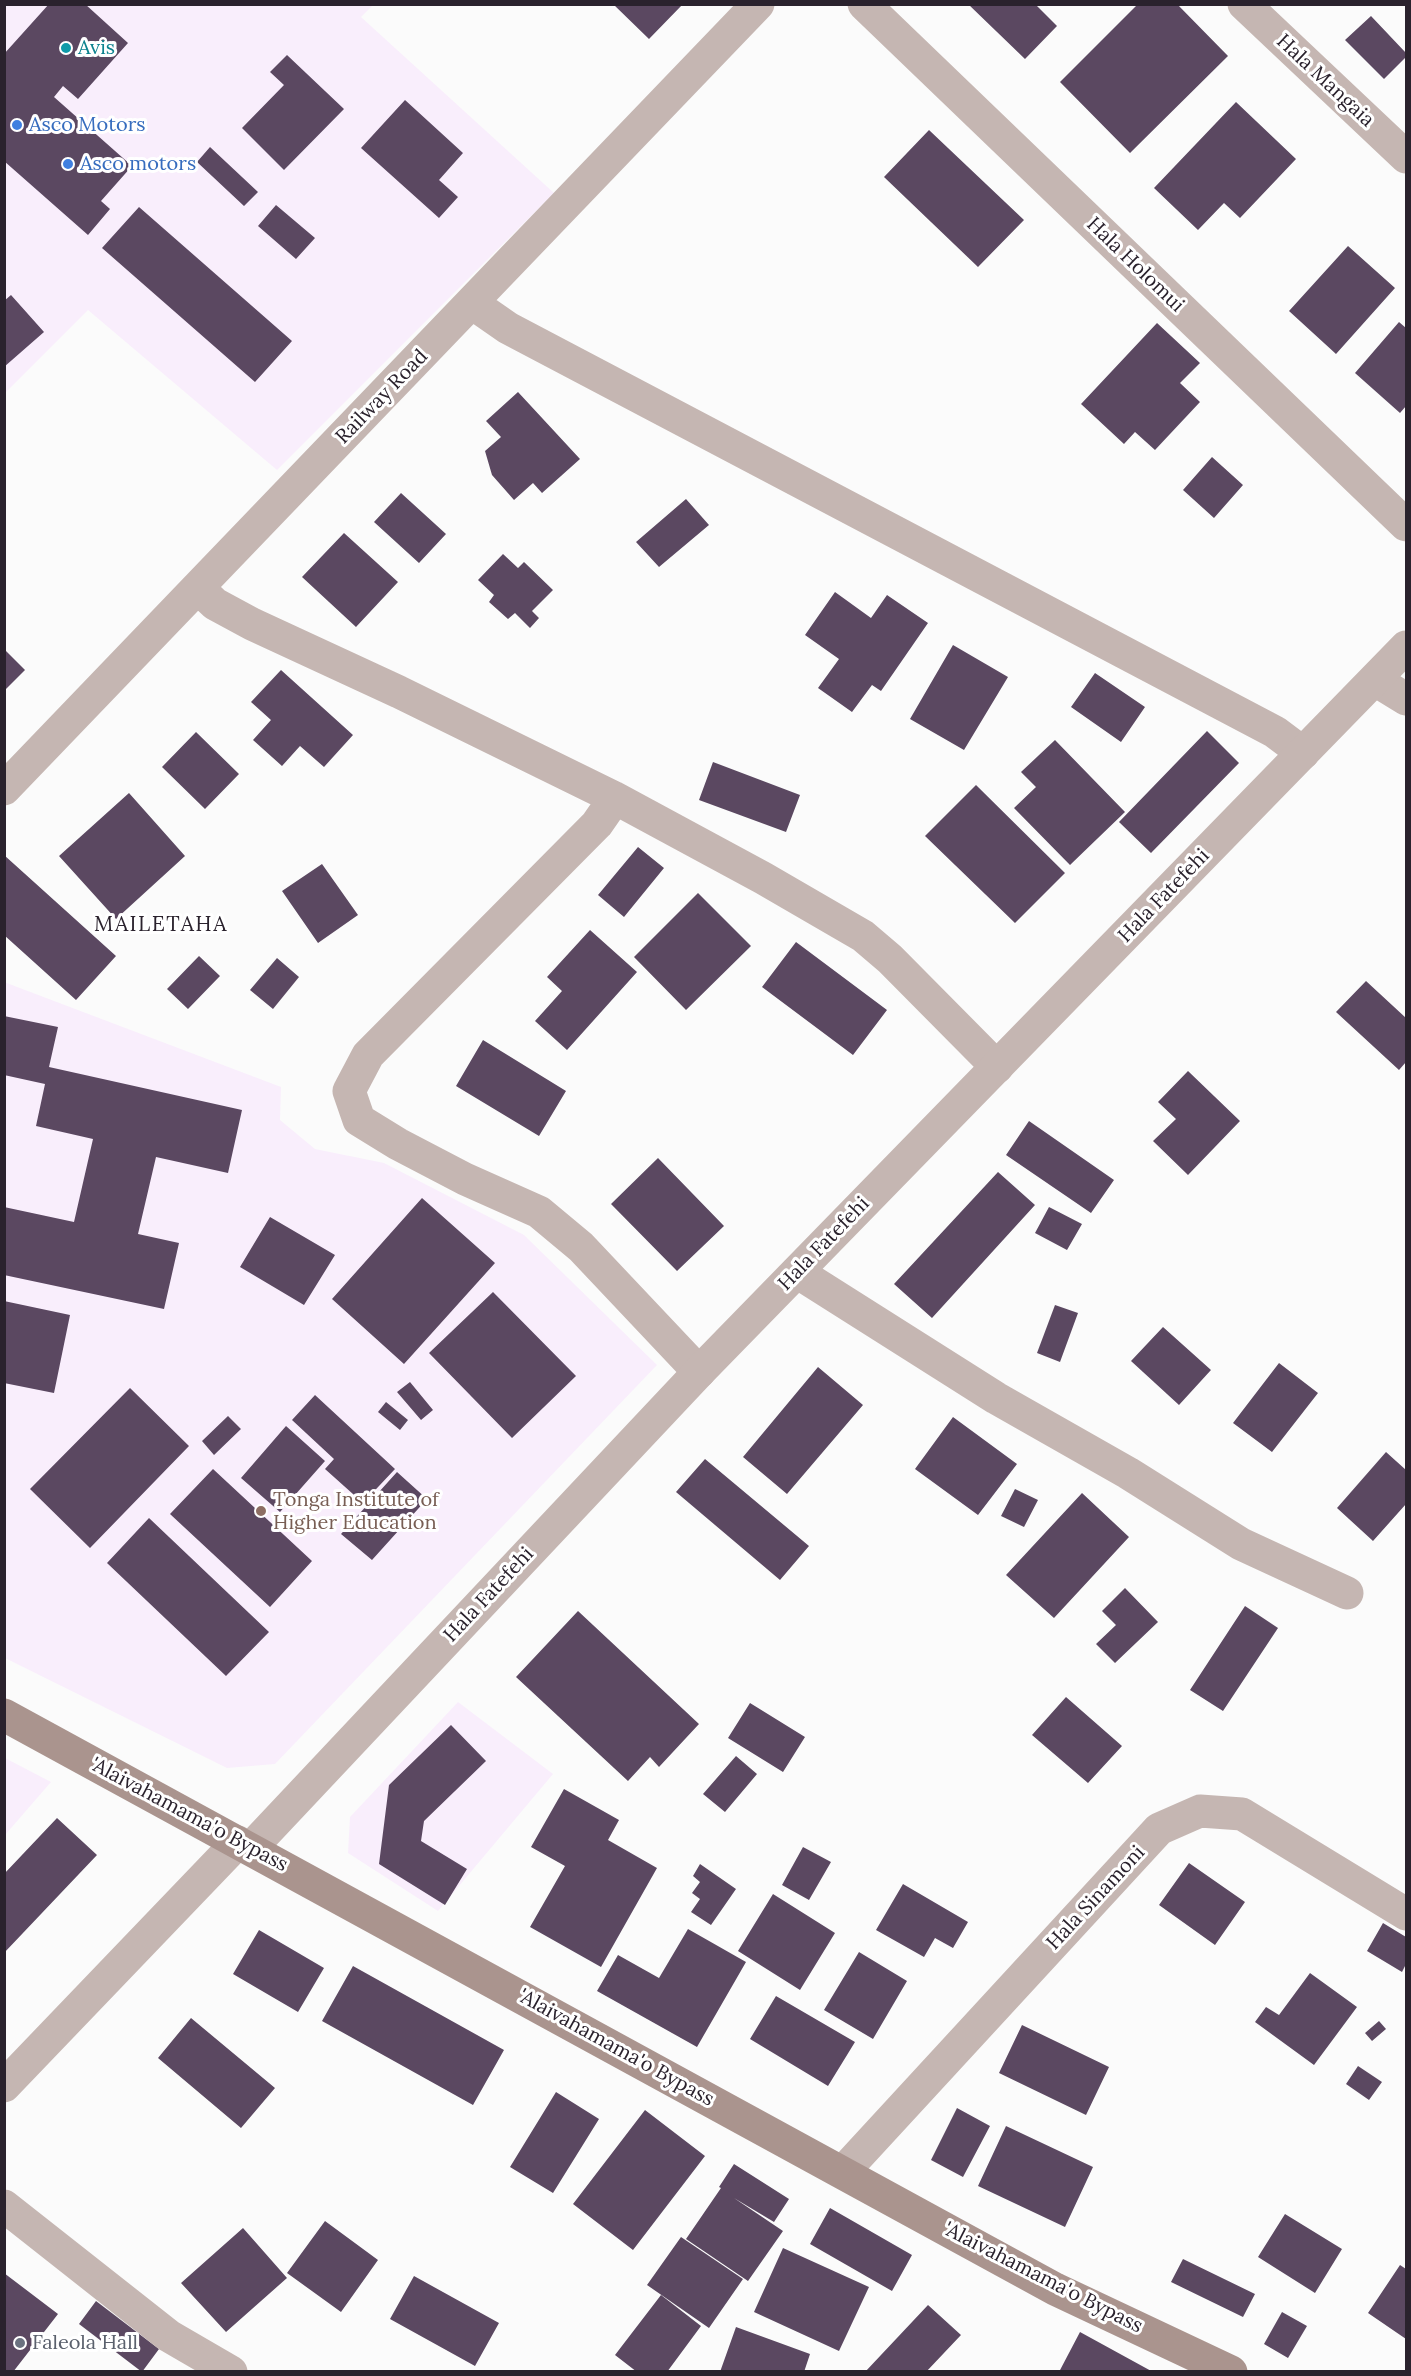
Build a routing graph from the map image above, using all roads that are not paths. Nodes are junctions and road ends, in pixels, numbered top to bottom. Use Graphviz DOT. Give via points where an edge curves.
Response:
graph roads {
  1 [pos="759,4"];
  2 [pos="864,4"];
  3 [pos="1244,4"];
  4 [pos="1407,157"];
  5 [pos="472,303"];
  6 [pos="1407,525"];
  7 [pos="198,588"];
  8 [pos="1407,647"];
  9 [pos="1375,680"];
  10 [pos="1407,699"];
  11 [pos="1303,753"];
  12 [pos="4,789"];
  13 [pos="615,798"];
  14 [pos="997,1067"];
  15 [pos="797,1272"];
  16 [pos="699,1372"];
  17 [pos="1347,1593"];
  18 [pos="4,1715"];
  19 [pos="244,1845"];
  20 [pos="1407,1914"];
  21 [pos="4,2086"];
  22 [pos="843,2172"];
  23 [pos="4,2206"];
  24 [pos="231,2372"];
  25 [pos="1231,2372"];
  1 -- 5 [label="street, Railway Road"];
  2 -- 6 [label="street, Hala Holomui"];
  3 -- 4 [label="street, Hala Mangaia"];
  5 -- 7 [label="street, Railway Road"];
  5 -- 11 [label="street" via="518,333 1275,732"];
  7 -- 12 [label="street, Railway Road"];
  7 -- 13 [label="street" via="215,604 252,624"];
  8 -- 9 [label="street, Hala Fatefehi"];
  9 -- 10 [label="street"];
  9 -- 11 [label="street, Hala Fatefehi"];
  11 -- 14 [label="street, Hala Fatefehi"];
  13 -- 14 [label="street" via="863,936 890,958"];
  13 -- 16 [label="street" via="597,824 368,1055 349,1091 360,1120 465,1179 539,1212 581,1247"];
  14 -- 15 [label="street, Hala Fatefehi"];
  15 -- 16 [label="street, Hala Fatefehi"];
  15 -- 17 [label="street" via="996,1398 1128,1473 1241,1544"];
  16 -- 19 [label="street, Hala Fatefehi"];
  18 -- 19 [label="main road, 'Alaivahamama'o Bypass"];
  19 -- 21 [label="street, Hala Fatefehi"];
  19 -- 22 [label="main road, 'Alaivahamama'o Bypass"];
  20 -- 22 [label="street, Hala Sinamoni" via="1242,1814 1200,1811 1159,1829"];
  22 -- 25 [label="main road, 'Alaivahamama'o Bypass" via="1055,2289"];
  23 -- 24 [label="street" via="169,2336"];
}
